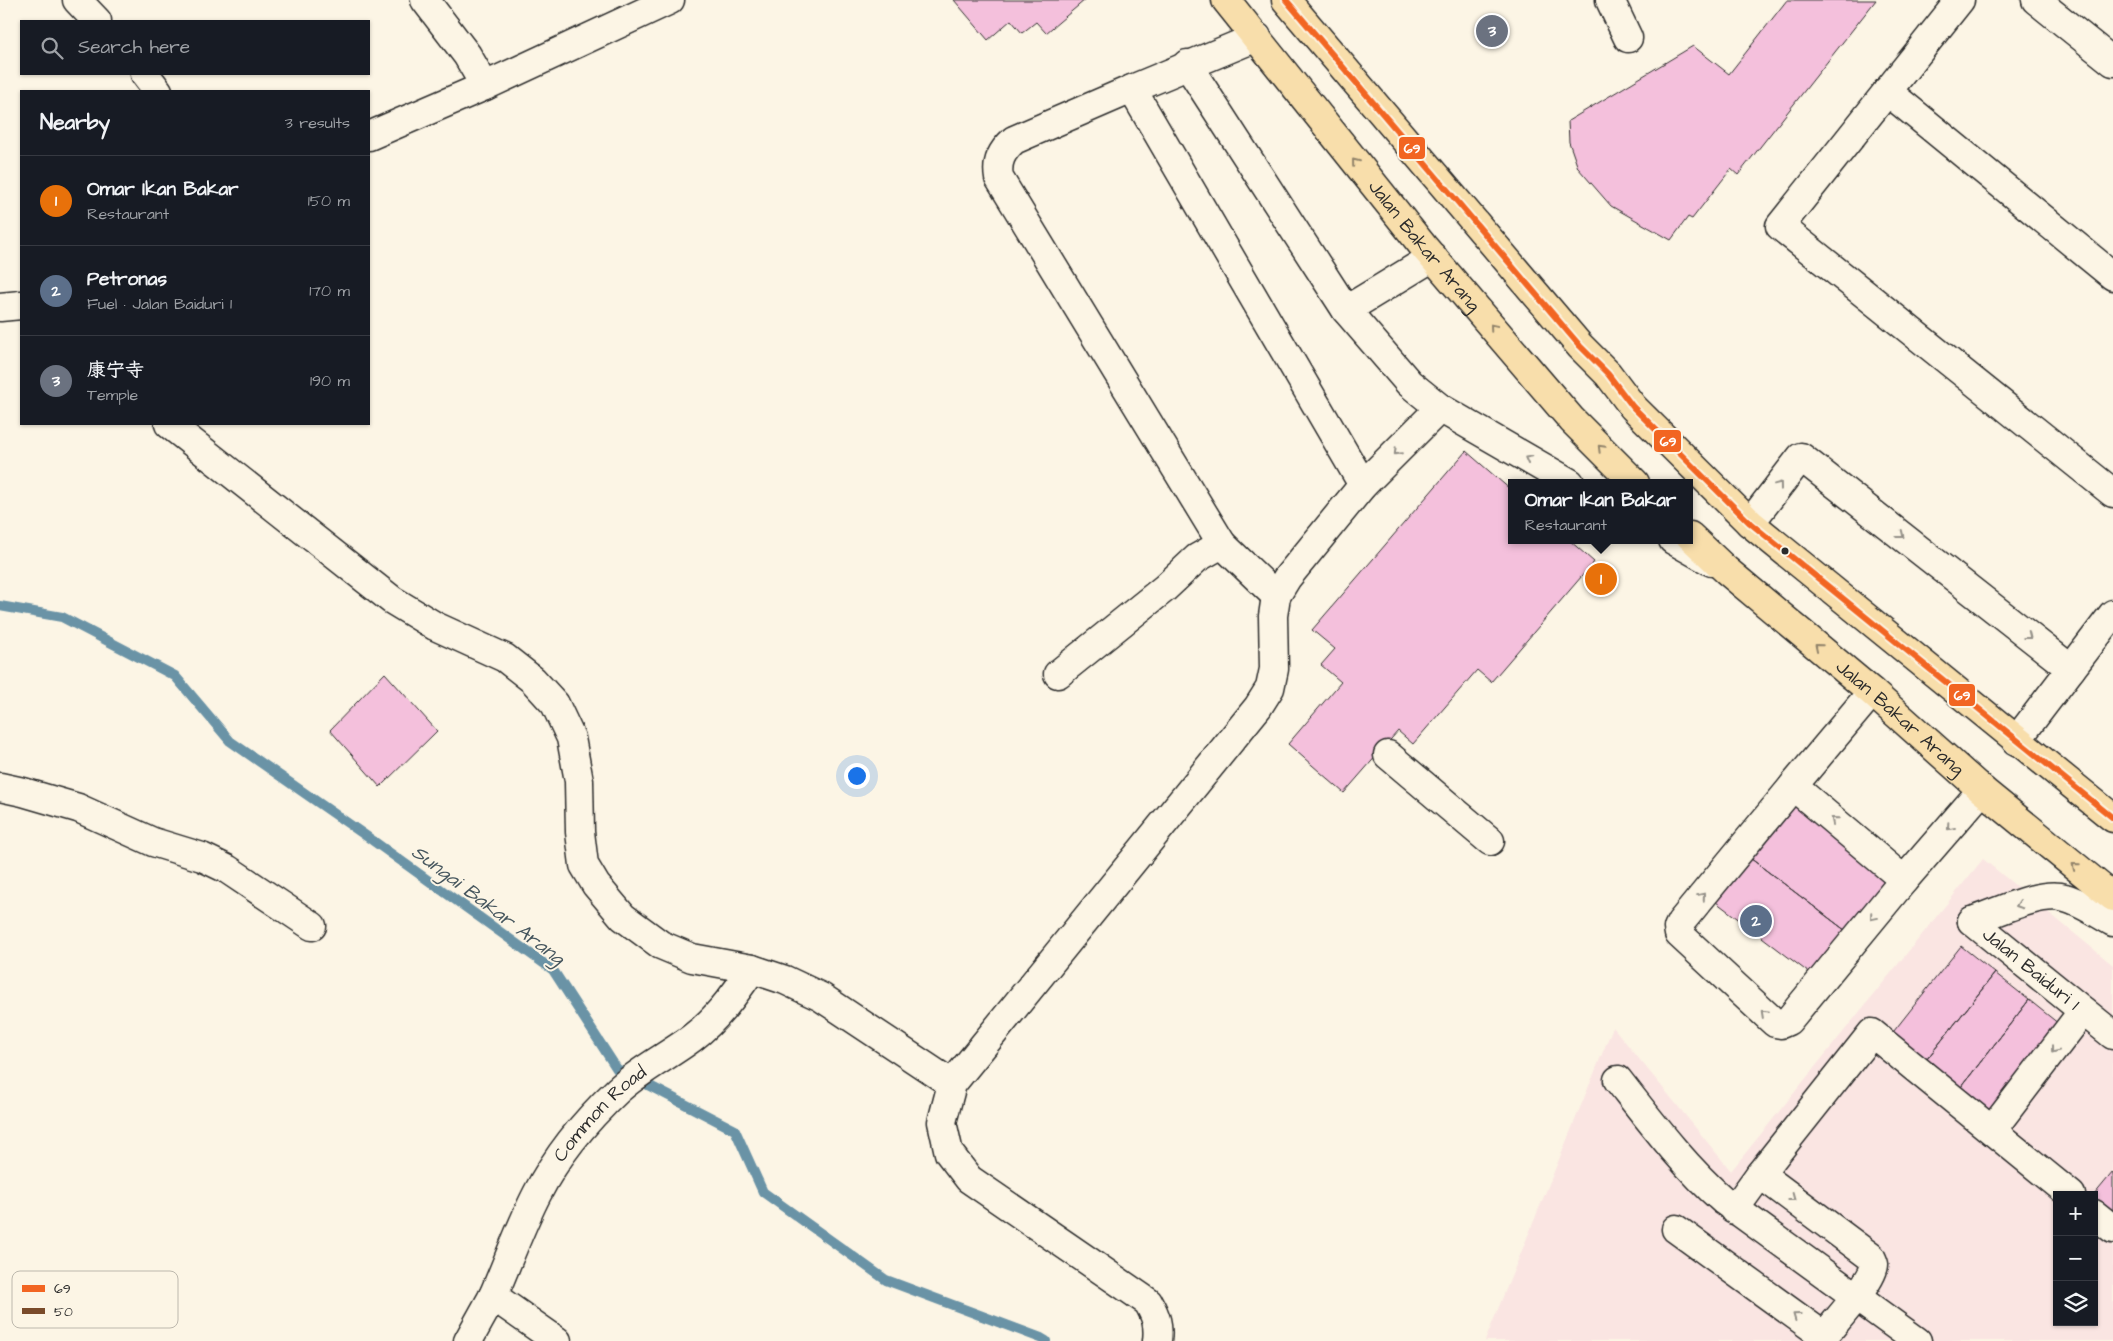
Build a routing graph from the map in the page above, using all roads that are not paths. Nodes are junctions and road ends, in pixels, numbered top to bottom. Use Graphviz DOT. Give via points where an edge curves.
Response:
graph roads {
  1 [pos="77,0"];
  2 [pos="425,0"];
  3 [pos="670,0"];
  4 [pos="1226,0"];
  5 [pos="1610,0"];
  6 [pos="1960,0"];
  7 [pos="2036,0"];
  8 [pos="1292,2"];
  9 [pos="96,20"];
  10 [pos="1257,37"];
  11 [pos="1628,38"];
  12 [pos="2113,62"];
  13 [pos="1187,64"];
  14 [pos="145,75"];
  15 [pos="486,86"];
  16 [pos="1132,89"];
  17 [pos="157,90"];
  18 [pos="1887,91"];
  19 [pos="370,136"];
  20 [pos="1433,256"];
  21 [pos="2113,276"];
  22 [pos="20,305"];
  23 [pos="0,307"];
  24 [pos="1346,310"];
  25 [pos="1440,408"];
  26 [pos="170,425"];
  27 [pos="1563,479"];
  28 [pos="1631,479"];
  29 [pos="1363,486"];
  30 [pos="2113,493"];
  31 [pos="1750,523"];
  32 [pos="1693,539"];
  33 [pos="1222,544"];
  34 [pos="1680,544"];
  35 [pos="1726,570"];
  36 [pos="1276,596"];
  37 [pos="2113,614"];
  38 [pos="2071,669"];
  39 [pos="1058,674"];
  40 [pos="1872,692"];
  41 [pos="2016,741"];
  42 [pos="1388,755"];
  43 [pos="1793,786"];
  44 [pos="0,787"];
  45 [pos="1982,790"];
  46 [pos="2113,818"];
  47 [pos="1490,841"];
  48 [pos="1904,880"];
  49 [pos="2113,897"];
  50 [pos="2113,922"];
  51 [pos="312,926"];
  52 [pos="752,969"];
  53 [pos="2083,1011"];
  54 [pos="2113,1035"];
  55 [pos="1618,1080"];
  56 [pos="952,1084"];
  57 [pos="1992,1130"];
  58 [pos="1760,1174"];
  59 [pos="2066,1191"];
  60 [pos="1734,1210"];
  61 [pos="2098,1217"];
  62 [pos="1676,1229"];
  63 [pos="2113,1229"];
  64 [pos="493,1296"];
  65 [pos="1856,1297"];
  66 [pos="1827,1338"];
  67 [pos="468,1341"];
  68 [pos="557,1341"];
  69 [pos="1157,1341"];
  70 [pos="1917,1341"];
  1 -- 9 [label="street"];
  2 -- 15 [label="street"];
  3 -- 15 [label="street"];
  4 -- 10 [label="main road, Jalan Bakar Arang"];
  5 -- 11 [label="street"];
  6 -- 18 [label="street"];
  7 -- 12 [label="street"];
  8 -- 31 [label="main road" via="1580,346 1608,374 1633,408"];
  10 -- 13 [label="street"];
  20 -- 10 [label="main road, Jalan Bakar Arang, one-way"];
  13 -- 16 [label="street"];
  13 -- 24 [label="street"];
  14 -- 17 [label="street"];
  15 -- 19 [label="street"];
  16 -- 29 [label="street"];
  16 -- 33 [label="street" via="1014,140 999,159 999,178"];
  18 -- 21 [label="street"];
  18 -- 30 [label="street" via="1780,226"];
  20 -- 24 [label="street"];
  28 -- 20 [label="main road, Jalan Bakar Arang, one-way" via="1572,420"];
  22 -- 23 [label="street"];
  24 -- 25 [label="street" via="1410,383"];
  27 -- 25 [label="street, one-way"];
  25 -- 29 [label="street, one-way"];
  26 -- 52 [label="street" via="392,600 435,626 505,658 532,680 555,704 571,738 579,781 584,865 596,886 623,917 661,945 692,958"];
  29 -- 36 [label="street" via="1287,578"];
  31 -- 38 [label="street, one-way" via="1801,456"];
  31 -- 41 [label="main road"];
  32 -- 35 [label="main road, Jalan Bakar Arang"];
  33 -- 36 [label="street"];
  33 -- 39 [label="street" via="1197,558 1165,588"];
  34 -- 35 [label="street"];
  40 -- 35 [label="main road, Jalan Bakar Arang, one-way"];
  36 -- 56 [label="street" via="1274,669 1270,688 1258,707"];
  37 -- 38 [label="street"];
  38 -- 41 [label="street"];
  40 -- 43 [label="street"];
  40 -- 45 [label="main road, Jalan Bakar Arang"];
  41 -- 46 [label="main road"];
  42 -- 47 [label="street"];
  48 -- 43 [label="street, one-way"];
  48 -- 43 [label="street, one-way" via="1788,1021 1775,1022 1679,934 1678,928"];
  44 -- 51 [label="street" via="78,808 154,842 202,857 227,869"];
  45 -- 48 [label="street, one-way"];
  49 -- 45 [label="main road, Jalan Bakar Arang, one-way"];
  50 -- 53 [label="street, Jalan Baiduri 1, one-way" via="2065,898 2052,896 1972,921"];
  52 -- 56 [label="street" via="820,997"];
  52 -- 64 [label="street, Common Road" via="731,1000 693,1037 640,1072 584,1124 537,1194"];
  53 -- 54 [label="street, Jalan Baiduri 1"];
  53 -- 57 [label="street, one-way"];
  55 -- 60 [label="street" via="1707,1186"];
  56 -- 69 [label="street" via="942,1122 949,1153 970,1179 1148,1302 1156,1317"];
  57 -- 58 [label="street" via="1872,1033"];
  57 -- 59 [label="street"];
  58 -- 60 [label="street"];
  58 -- 65 [label="street, one-way" via="1871,1257 1874,1264 1872,1272"];
  60 -- 65 [label="street"];
  61 -- 63 [label="street"];
  66 -- 62 [label="street, one-way"];
  64 -- 67 [label="street, Common Road"];
  64 -- 68 [label="street"];
  65 -- 66 [label="street"];
  65 -- 70 [label="street"];
}
